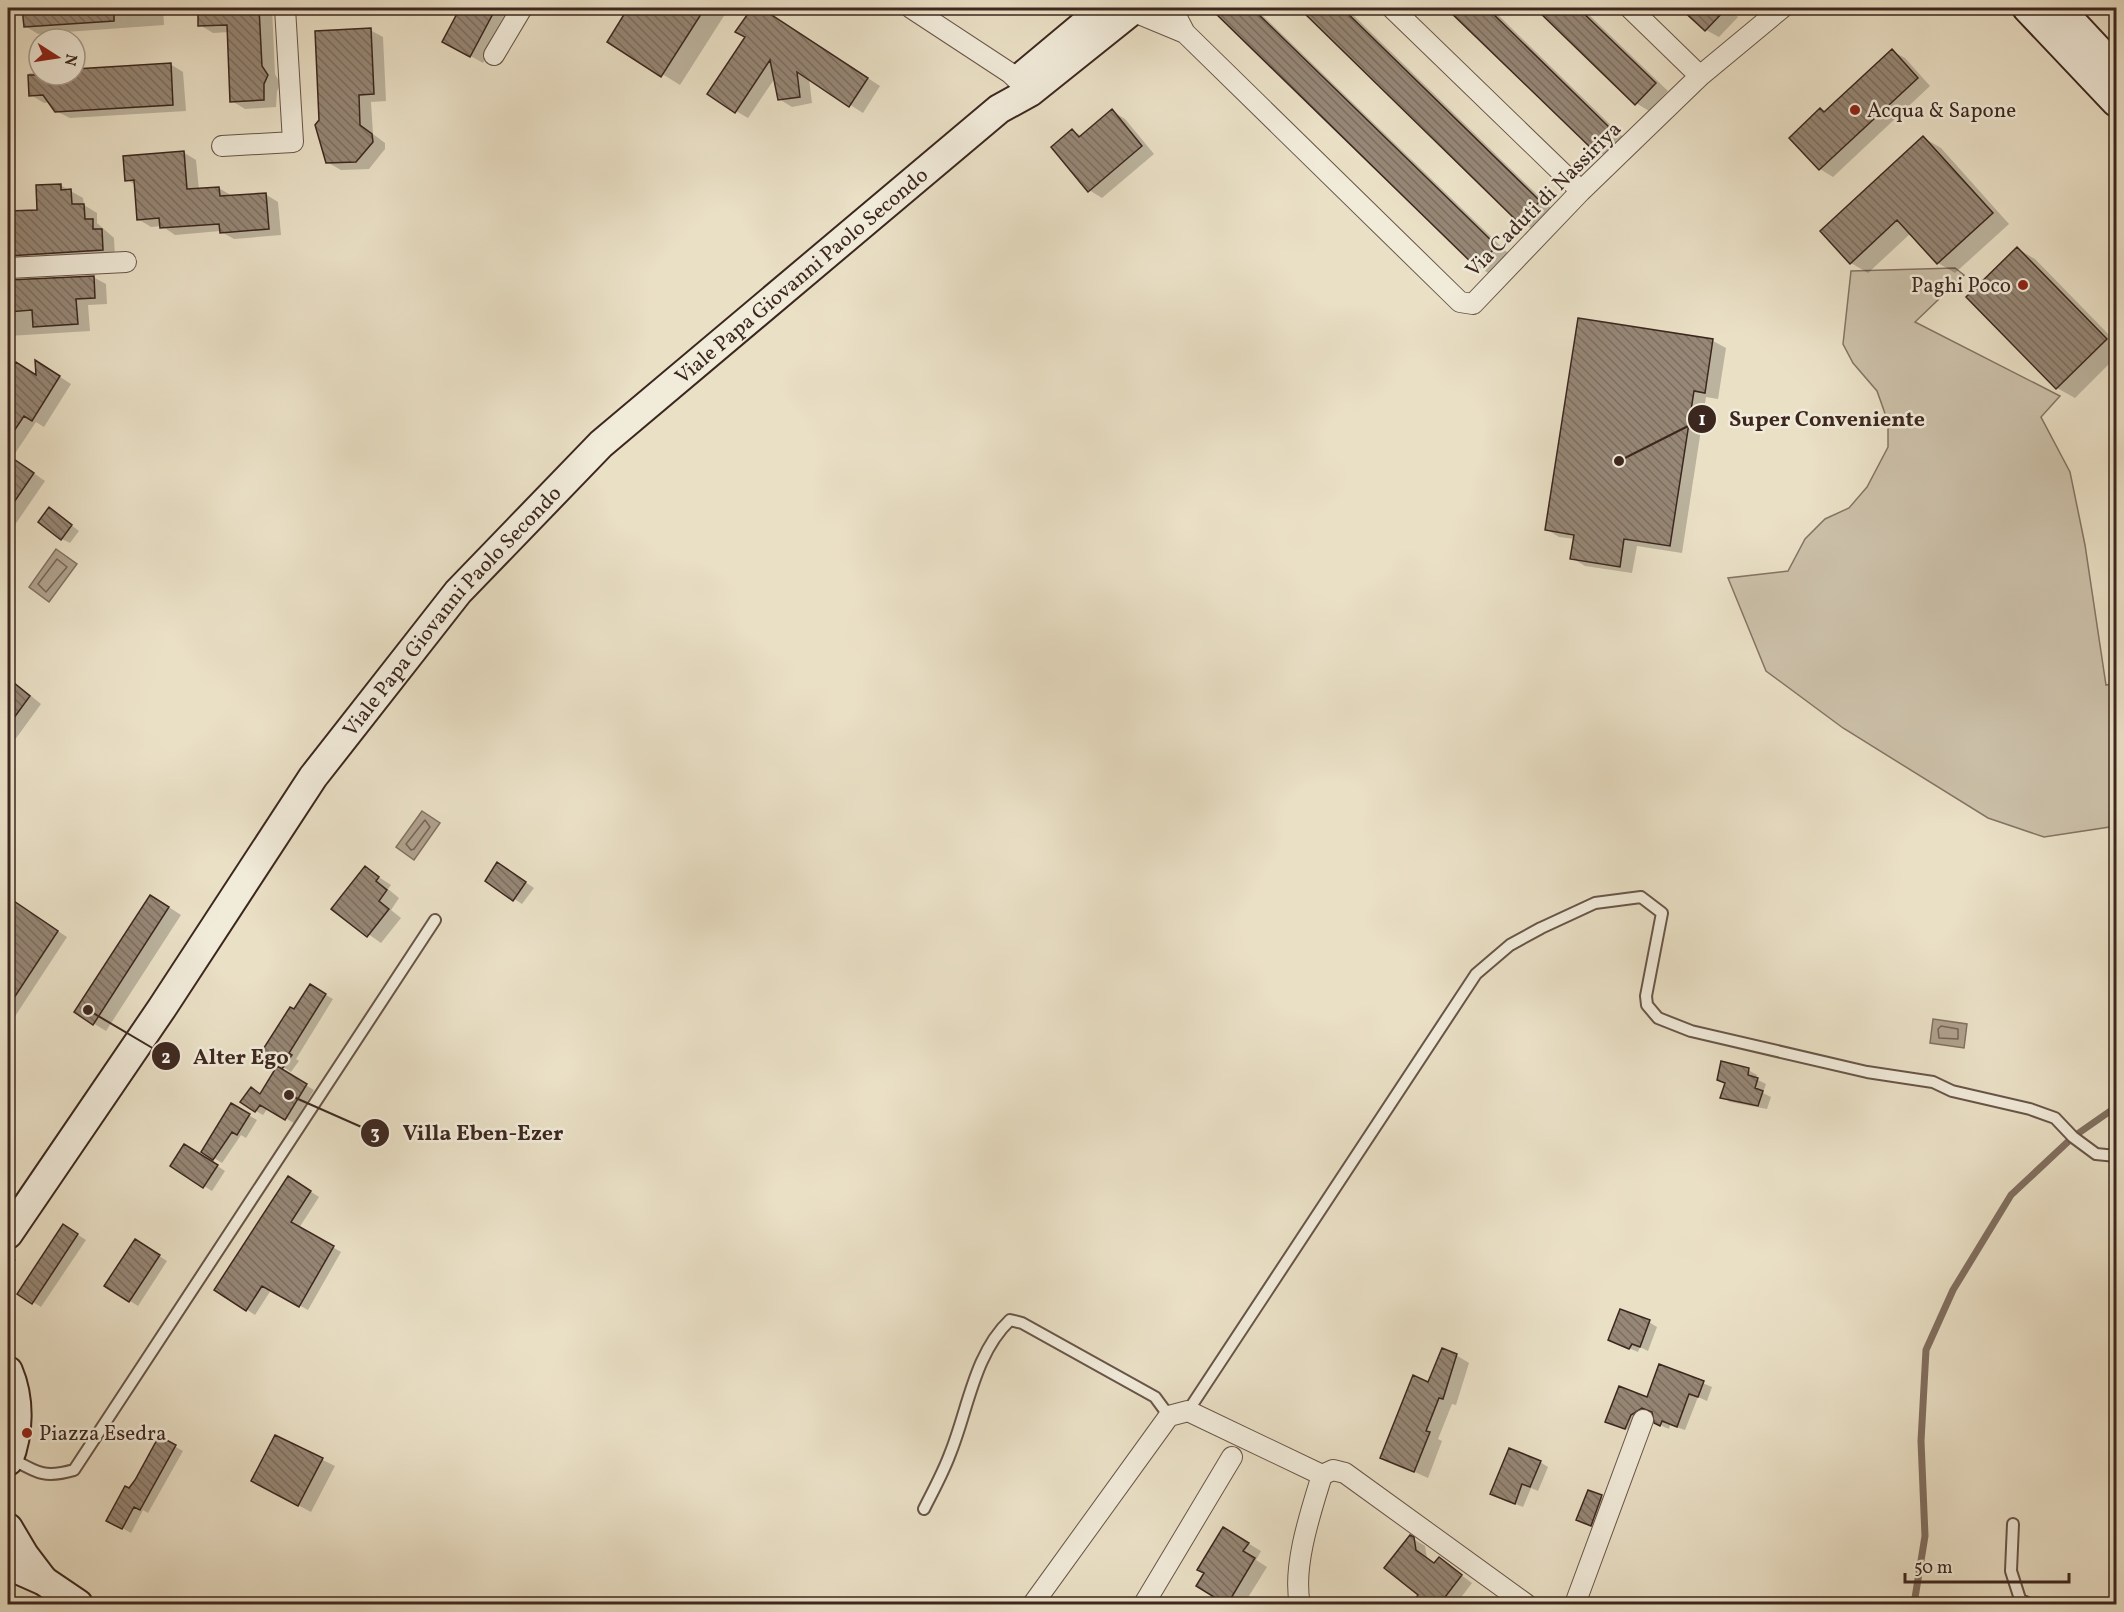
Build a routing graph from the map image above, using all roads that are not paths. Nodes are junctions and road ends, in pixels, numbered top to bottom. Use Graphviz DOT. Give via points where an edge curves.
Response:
graph roads {
  1 [pos="285,8"];
  2 [pos="522,8"];
  3 [pos="911,8"];
  4 [pos="1104,8"];
  5 [pos="1173,8"];
  6 [pos="1392,8"];
  7 [pos="1630,8"];
  8 [pos="1782,8"];
  9 [pos="2027,8"];
  10 [pos="2059,8"];
  11 [pos="1137,10"];
  12 [pos="1185,33"];
  13 [pos="1070,36"];
  14 [pos="494,55"];
  15 [pos="2116,69"];
  16 [pos="1700,76"];
  17 [pos="1024,86"];
  18 [pos="2116,102"];
  19 [pos="222,146"];
  20 [pos="1581,191"];
  21 [pos="126,262"];
  22 [pos="8,268"];
  23 [pos="435,920"];
  24 [pos="2116,1156"];
  25 [pos="14,1236"];
  26 [pos="8,1371"];
  27 [pos="1188,1411"];
  28 [pos="1169,1416"];
  29 [pos="1643,1420"];
  30 [pos="1232,1457"];
  31 [pos="8,1459"];
  32 [pos="1322,1475"];
  33 [pos="924,1509"];
  34 [pos="2013,1524"];
  35 [pos="8,1528"];
  36 [pos="16,1560"];
  37 [pos="78,1605"];
  38 [pos="1034,1605"];
  39 [pos="1144,1605"];
  40 [pos="1300,1605"];
  41 [pos="1526,1605"];
  42 [pos="1575,1605"];
  43 [pos="2029,1605"];
  1 -- 19 [label="street" via="293,142"];
  2 -- 14 [label="street"];
  3 -- 17 [label="street"];
  4 -- 13 [label="street"];
  5 -- 12 [label="street"];
  6 -- 20 [label="street"];
  7 -- 16 [label="street"];
  8 -- 16 [label="street, Via Caduti di Nassiriya"];
  9 -- 18 [label="street"];
  10 -- 15 [label="street"];
  11 -- 12 [label="street"];
  11 -- 13 [label="street"];
  11 -- 17 [label="street"];
  12 -- 20 [label="street, Via Caduti di Nassiriya" via="1460,302 1473,304"];
  13 -- 17 [label="street"];
  16 -- 20 [label="street, Via Caduti di Nassiriya"];
  17 -- 25 [label="street, Viale Papa Giovanni Paolo Secondo" via="601,444 459,592 313,777"];
  21 -- 22 [label="street"];
  23 -- 31 [label="lane" via="74,1470 54,1476"];
  24 -- 27 [label="lane" via="2096,1154 2055,1118 2030,1109 1952,1091 1933,1082 1867,1072 1691,1031 1658,1018 1647,1005 1646,996 1662,913 1641,897 1595,903 1510,945 1476,974"];
  26 -- 31 [label="street" via="15,1391 17,1422"];
  27 -- 28 [label="street"];
  27 -- 32 [label="street"];
  28 -- 33 [label="lane" via="1155,1397 1010,1320 984,1356 950,1454"];
  28 -- 38 [label="street"];
  29 -- 42 [label="street"];
  30 -- 39 [label="street"];
  32 -- 40 [label="street" via="1300,1567"];
  32 -- 41 [label="street" via="1333,1470 1345,1473"];
  34 -- 43 [label="lane" via="2011,1571 2020,1599"];
  35 -- 36 [label="street"];
  36 -- 37 [label="street"];
}
